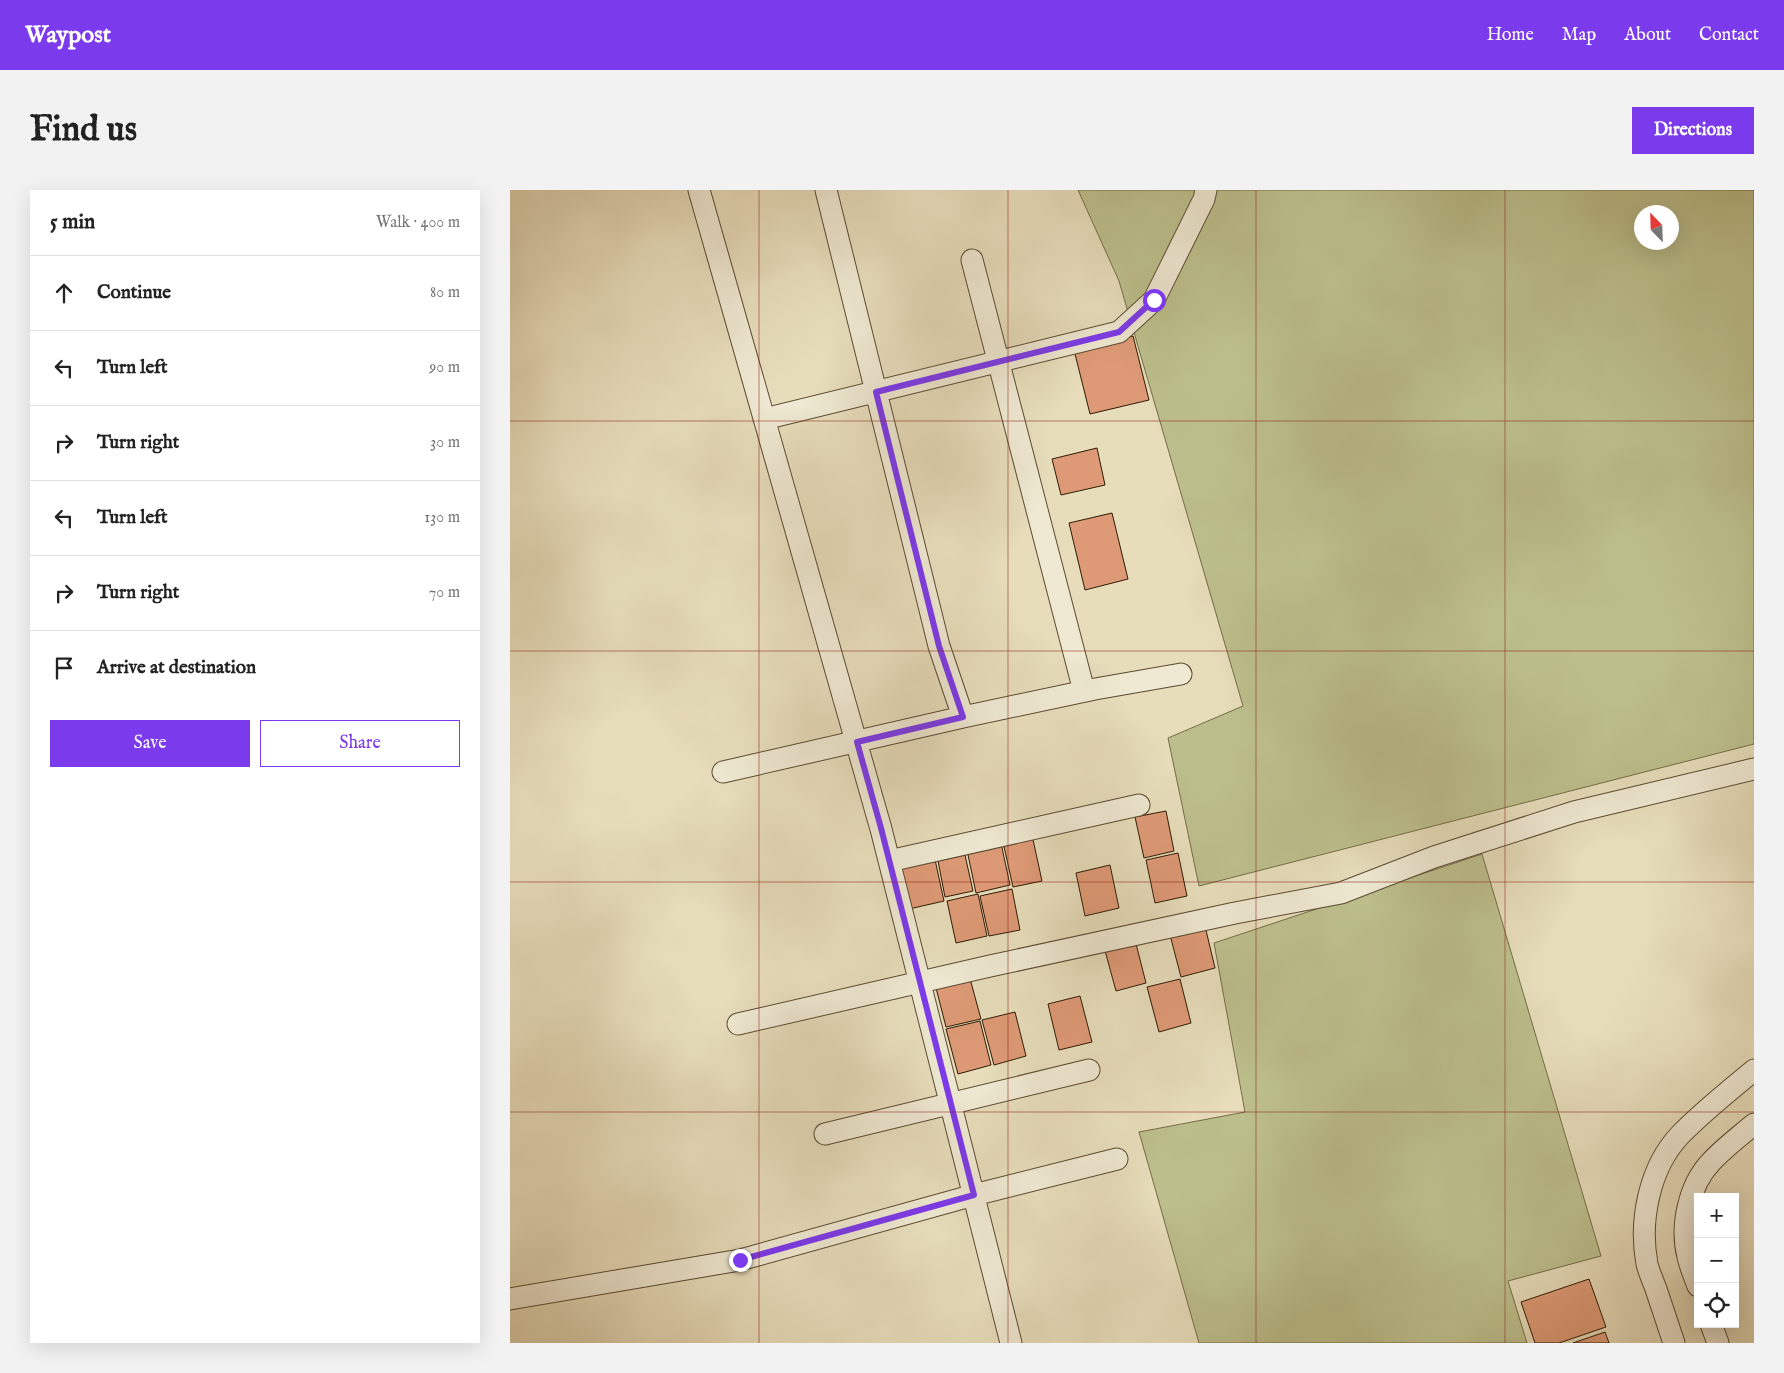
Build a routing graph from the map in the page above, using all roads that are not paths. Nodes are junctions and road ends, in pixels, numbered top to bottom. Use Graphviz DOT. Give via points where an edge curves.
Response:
graph roads {
  1 [pos="699,190"];
  2 [pos="826,190"];
  3 [pos="1206,190"];
  4 [pos="972,260"];
  5 [pos="998,361"];
  6 [pos="876,392"];
  7 [pos="764,419"];
  8 [pos="1181,674"];
  9 [pos="1084,691"];
  10 [pos="963,717"];
  11 [pos="857,742"];
  12 [pos="1754,769"];
  13 [pos="723,772"];
  14 [pos="1139,805"];
  15 [pos="890,862"];
  16 [pos="920,981"];
  17 [pos="738,1024"];
  18 [pos="1089,1070"];
  19 [pos="1754,1070"];
  20 [pos="951,1104"];
  21 [pos="1754,1124"];
  22 [pos="825,1134"];
  23 [pos="1117,1159"];
  24 [pos="974,1195"];
  25 [pos="1697,1283"];
  26 [pos="510,1298"];
  27 [pos="1712,1328"];
  28 [pos="1011,1343"];
  29 [pos="1674,1343"];
  30 [pos="1718,1343"];
  1 -- 7 [label="street"];
  2 -- 6 [label="street"];
  3 -- 5 [label="street" via="1154,300 1119,332"];
  4 -- 5 [label="street"];
  5 -- 6 [label="street"];
  5 -- 9 [label="street"];
  6 -- 7 [label="street"];
  6 -- 10 [label="street" via="939,646"];
  7 -- 11 [label="street"];
  8 -- 9 [label="street"];
  9 -- 10 [label="street"];
  10 -- 11 [label="street"];
  11 -- 13 [label="street"];
  11 -- 15 [label="street"];
  12 -- 16 [label="street" via="1574,812 1434,857 1341,893"];
  14 -- 15 [label="street"];
  15 -- 16 [label="street"];
  16 -- 17 [label="street"];
  16 -- 20 [label="street"];
  18 -- 20 [label="street"];
  19 -- 29 [label="street" via="1679,1136 1666,1154 1649,1195 1644,1242 1647,1266"];
  20 -- 22 [label="street"];
  20 -- 24 [label="street"];
  21 -- 25 [label="street" via="1710,1163 1694,1190 1685,1240"];
  23 -- 24 [label="street"];
  24 -- 26 [label="street" via="740,1260"];
  24 -- 28 [label="street"];
  27 -- 30 [label="street"];
}
